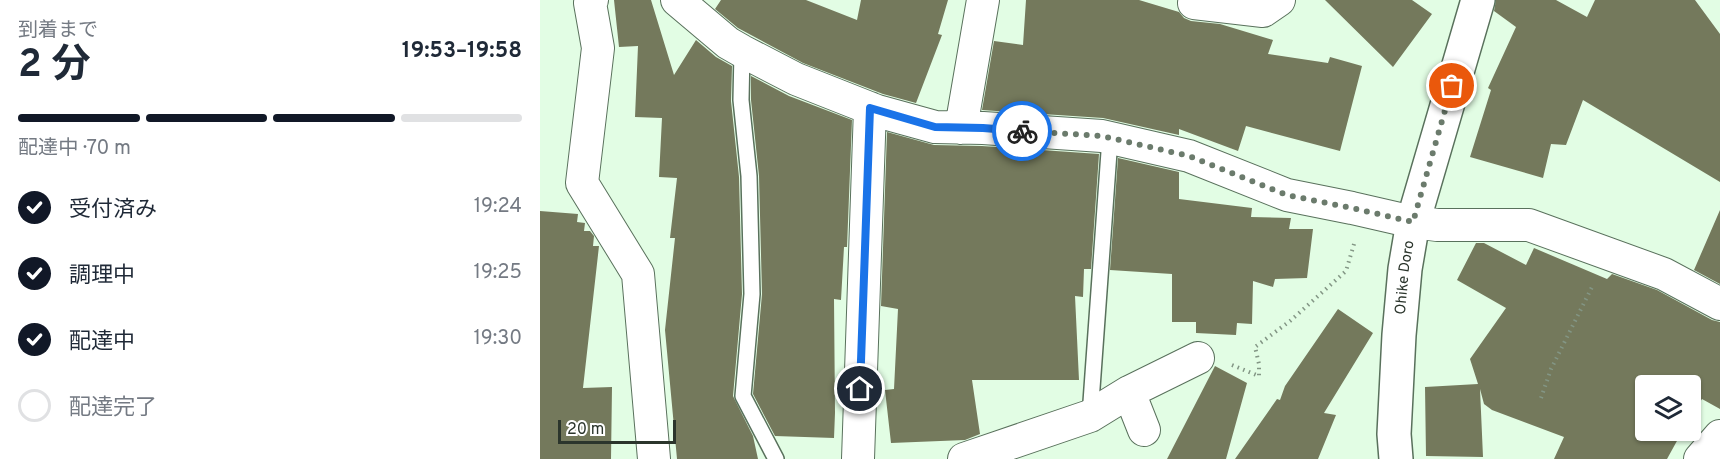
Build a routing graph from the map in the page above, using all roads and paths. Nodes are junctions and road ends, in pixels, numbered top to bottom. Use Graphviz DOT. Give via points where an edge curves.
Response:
graph roads {
  1 [pos="592,0"];
  2 [pos="677,0"];
  3 [pos="983,0"];
  4 [pos="1279,0"];
  5 [pos="1478,0"];
  6 [pos="1194,3"];
  7 [pos="742,51"];
  8 [pos="870,108"];
  9 [pos="960,128"];
  10 [pos="1110,138"];
  11 [pos="1352,208"];
  12 [pos="1413,222"];
  13 [pos="1594,248"];
  14 [pos="1720,304"];
  15 [pos="1198,358"];
  16 [pos="1129,392"];
  17 [pos="1541,398"];
  18 [pos="1090,416"];
  19 [pos="1144,430"];
  20 [pos="1720,436"];
  21 [pos="654,459"];
  22 [pos="776,459"];
  23 [pos="858,459"];
  24 [pos="964,459"];
  25 [pos="1396,459"];
  26 [pos="1700,459"];
  1 -- 21 [label="street" via="598,48 582,183 638,274"];
  2 -- 7 [label="street"];
  3 -- 9 [label="street"];
  4 -- 6 [label="street" via="1263,11"];
  5 -- 12 [label="street, Ohike Doro"];
  7 -- 8 [label="street" via="796,79"];
  7 -- 22 [label="lane" via="741,100 749,176 752,294 743,396"];
  8 -- 9 [label="street" via="935,127"];
  8 -- 23 [label="street"];
  9 -- 10 [label="street"];
  10 -- 11 [label="street" via="1189,156 1287,195"];
  10 -- 18 [label="lane"];
  11 -- 12 [label="street"];
  11 -- 15 [label="path" via="1354,245 1346,271 1255,347 1259,376 1222,361"];
  12 -- 13 [label="street" via="1529,225"];
  12 -- 25 [label="street, Ohike Doro" via="1399,335"];
  13 -- 14 [label="street" via="1664,274"];
  13 -- 17 [label="path" via="1596,278"];
  15 -- 16 [label="street"];
  16 -- 18 [label="street"];
  16 -- 19 [label="street"];
  18 -- 24 [label="street"];
  20 -- 26 [label="street"];
}
